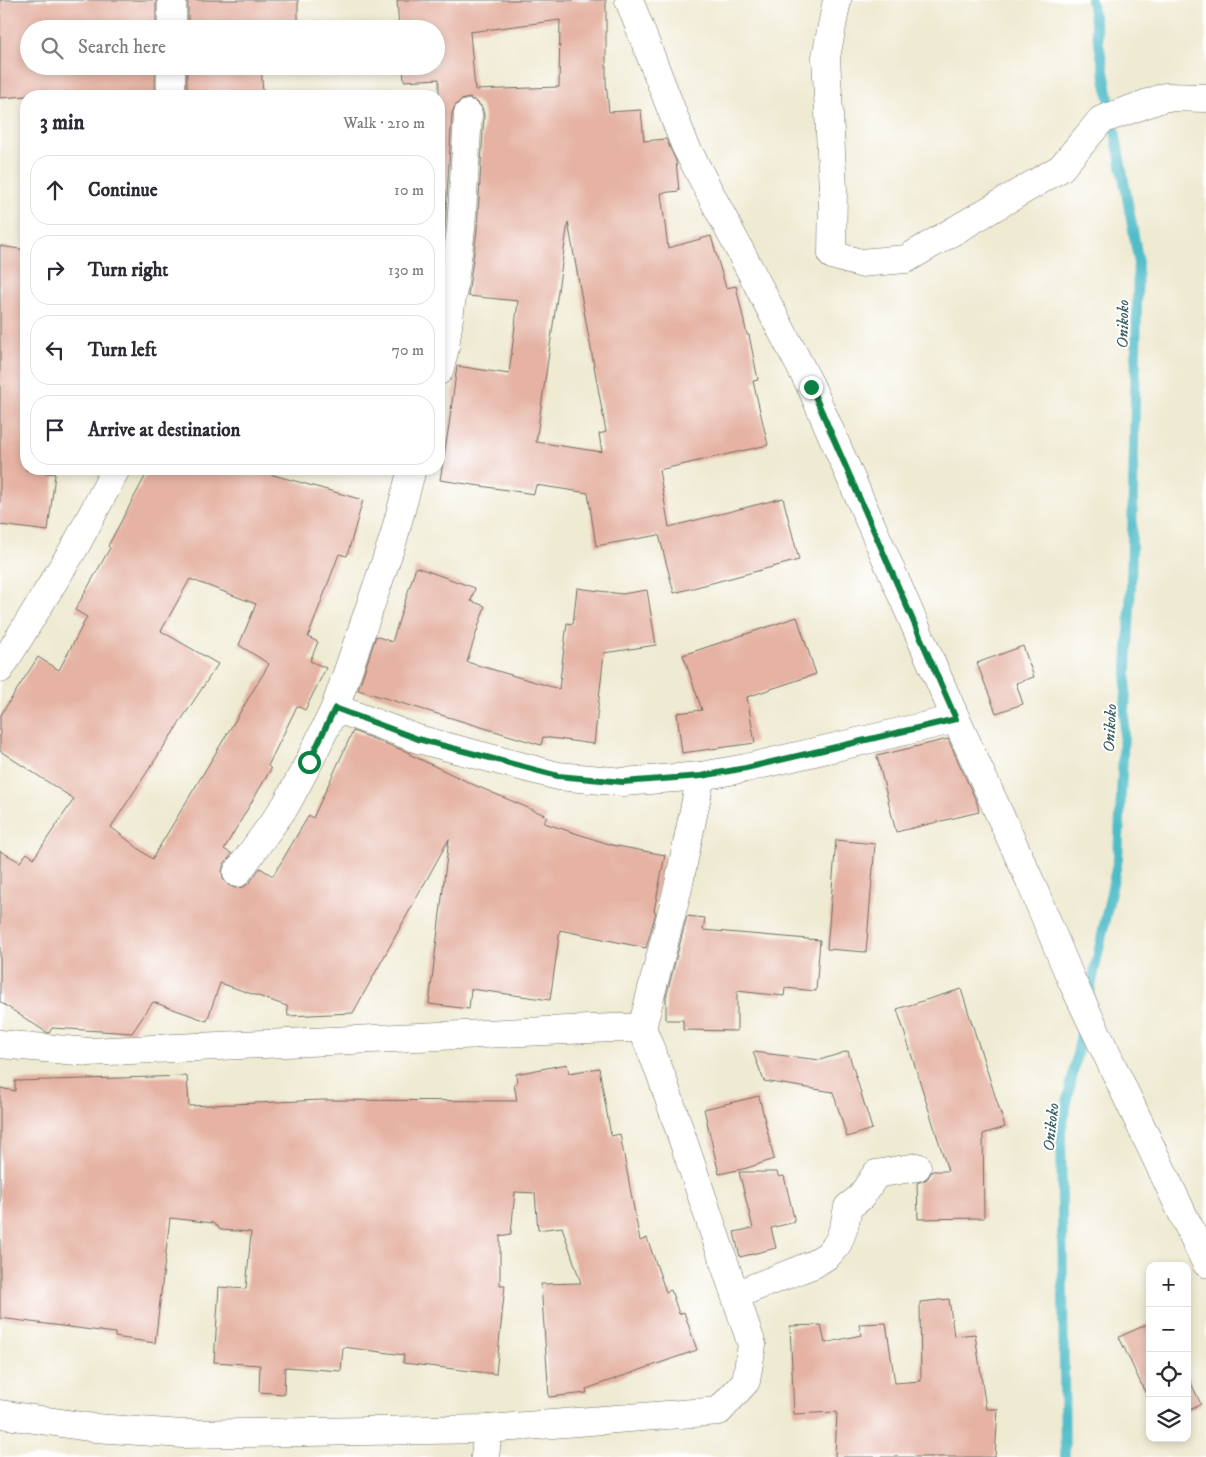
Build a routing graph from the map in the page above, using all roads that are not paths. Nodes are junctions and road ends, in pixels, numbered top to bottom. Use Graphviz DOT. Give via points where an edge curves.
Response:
graph roads {
  1 [pos="172,0"];
  2 [pos="629,0"];
  3 [pos="837,0"];
  4 [pos="172,20"];
  5 [pos="171,75"];
  6 [pos="171,90"];
  7 [pos="1206,98"];
  8 [pos="468,114"];
  9 [pos="445,348"];
  10 [pos="113,475"];
  11 [pos="410,475"];
  12 [pos="0,669"];
  13 [pos="335,708"];
  14 [pos="956,719"];
  15 [pos="701,776"];
  16 [pos="237,873"];
  17 [pos="642,1028"];
  18 [pos="0,1044"];
  19 [pos="917,1167"];
  20 [pos="1206,1263"];
  21 [pos="735,1295"];
  22 [pos="0,1414"];
  23 [pos="488,1429"];
  24 [pos="485,1457"];
  1 -- 4 [label="street"];
  2 -- 14 [label="street" via="685,145 811,387"];
  3 -- 7 [label="street" via="826,57 833,189 832,255 860,262 906,259 1061,168 1101,120 1166,97"];
  5 -- 6 [label="street"];
  8 -- 9 [label="street" via="461,229"];
  10 -- 12 [label="street" via="76,545"];
  11 -- 13 [label="street" via="393,540"];
  13 -- 15 [label="street" via="418,739 558,776 623,782"];
  13 -- 16 [label="street" via="286,805"];
  14 -- 15 [label="street"];
  14 -- 20 [label="street" via="1071,979"];
  15 -- 17 [label="street" via="678,888"];
  17 -- 18 [label="street" via="88,1052"];
  17 -- 21 [label="street"];
  19 -- 21 [label="street" via="876,1174 861,1197 848,1207 838,1243 828,1255 814,1264"];
  21 -- 23 [label="street" via="752,1345 746,1381 719,1411"];
  22 -- 23 [label="street" via="95,1428 183,1434"];
  23 -- 24 [label="street"];
}
